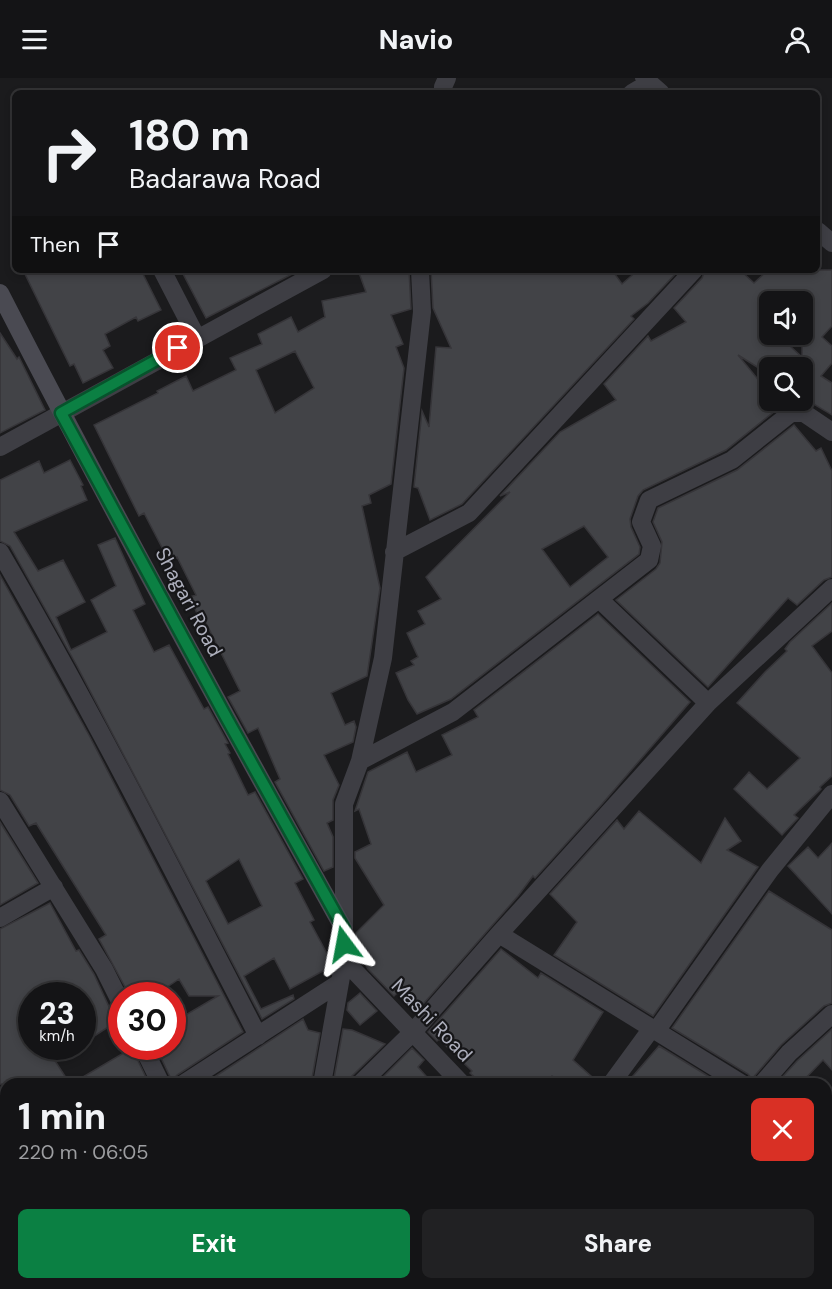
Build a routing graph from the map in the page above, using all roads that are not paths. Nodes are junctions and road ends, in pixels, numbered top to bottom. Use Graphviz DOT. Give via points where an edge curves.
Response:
graph roads {
  1 [pos="820,233"];
  2 [pos="832,243"];
  3 [pos="164,273"];
  4 [pos="317,273"];
  5 [pos="420,273"];
  6 [pos="691,273"];
  7 [pos="0,293"];
  8 [pos="197,338"];
  9 [pos="61,413"];
  10 [pos="832,432"];
  11 [pos="0,447"];
  12 [pos="0,552"];
  13 [pos="394,552"];
  14 [pos="832,588"];
  15 [pos="599,598"];
  16 [pos="708,703"];
  17 [pos="360,760"];
  18 [pos="832,794"];
  19 [pos="0,801"];
  20 [pos="54,887"];
  21 [pos="0,918"];
  22 [pos="344,929"];
  23 [pos="499,934"];
  24 [pos="344,960"];
  25 [pos="110,982"];
  26 [pos="339,983"];
  27 [pos="832,1014"];
  28 [pos="654,1030"];
  29 [pos="413,1032"];
  30 [pos="258,1036"];
  31 [pos="150,1060"];
  32 [pos="159,1078"];
  33 [pos="192,1078"];
  34 [pos="323,1078"];
  35 [pos="366,1078"];
  36 [pos="456,1078"];
  37 [pos="616,1078"];
  38 [pos="732,1078"];
  39 [pos="767,1078"];
  1 -- 2 [label="street"];
  3 -- 8 [label="street"];
  4 -- 8 [label="street"];
  5 -- 13 [label="street" via="422,312"];
  6 -- 13 [label="street" via="469,513"];
  7 -- 9 [label="street, Shagari Road"];
  8 -- 9 [label="street"];
  9 -- 11 [label="street"];
  9 -- 22 [label="street, Shagari Road"];
  10 -- 15 [label="street" via="804,413 791,413 732,460 650,500 641,522 652,546 649,560"];
  12 -- 30 [label="street" via="107,744"];
  13 -- 17 [label="street" via="383,658"];
  14 -- 16 [label="street"];
  15 -- 16 [label="street"];
  15 -- 17 [label="street" via="453,712"];
  16 -- 23 [label="street"];
  17 -- 22 [label="street" via="344,804"];
  18 -- 28 [label="street" via="770,870"];
  19 -- 20 [label="street"];
  20 -- 21 [label="street"];
  20 -- 25 [label="street"];
  22 -- 24 [label="street"];
  23 -- 28 [label="street"];
  23 -- 29 [label="street"];
  24 -- 26 [label="street"];
  24 -- 29 [label="street, Mashi Road"];
  26 -- 30 [label="street"];
  26 -- 34 [label="street"];
  27 -- 39 [label="street"];
  28 -- 37 [label="street"];
  28 -- 38 [label="street"];
  29 -- 35 [label="street"];
  29 -- 36 [label="street, Mashi Road"];
  30 -- 33 [label="street"];
  31 -- 32 [label="street"];
}
